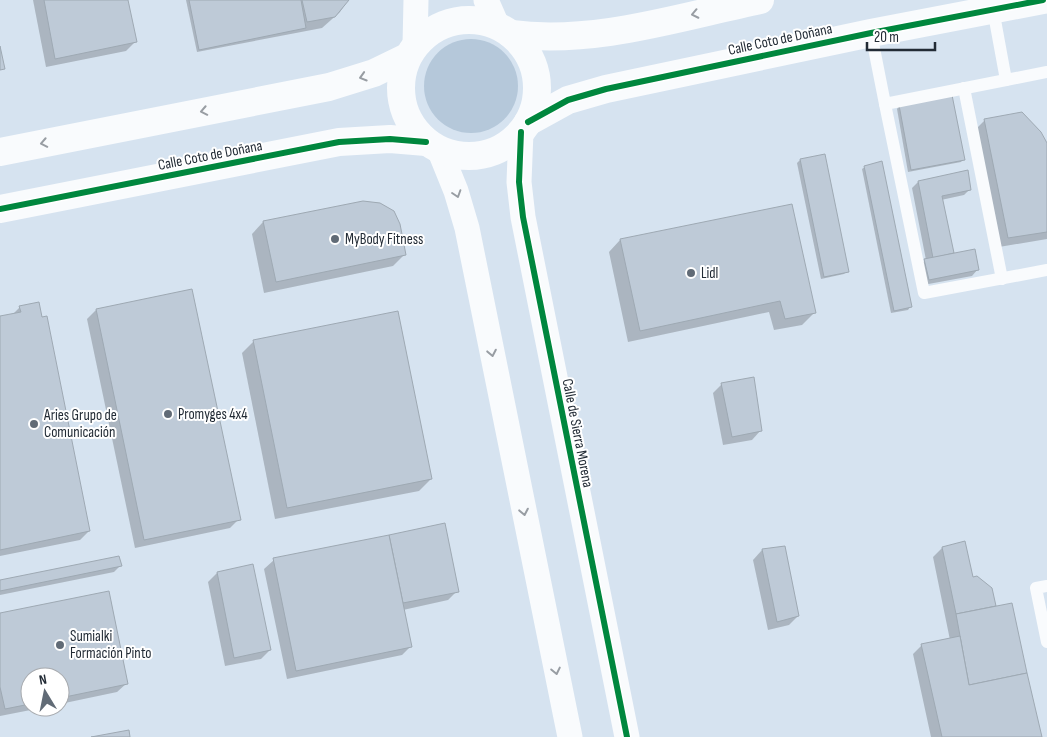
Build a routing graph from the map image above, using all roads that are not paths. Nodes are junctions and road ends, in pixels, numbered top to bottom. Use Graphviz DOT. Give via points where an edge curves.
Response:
graph roads {
  1 [pos="416,0"];
  2 [pos="486,0"];
  3 [pos="760,0"];
  4 [pos="1043,0"];
  5 [pos="993,9"];
  6 [pos="504,29"];
  7 [pos="871,33"];
  8 [pos="411,51"];
  9 [pos="1047,72"];
  10 [pos="1006,80"];
  11 [pos="964,88"];
  12 [pos="885,104"];
  13 [pos="525,127"];
  14 [pos="432,145"];
  15 [pos="0,152"];
  16 [pos="0,209"];
  17 [pos="1047,270"];
  18 [pos="1002,278"];
  19 [pos="1047,586"];
  20 [pos="1047,642"];
  21 [pos="570,737"];
  22 [pos="627,737"];
  1 -- 8 [label="street"];
  2 -- 6 [label="street"];
  3 -- 6 [label="street, one-way" via="596,35 543,38"];
  4 -- 5 [label="street, Calle Coto de Doñana"];
  5 -- 7 [label="street, Calle Coto de Doñana"];
  5 -- 10 [label="lane"];
  6 -- 8 [label="street" via="475,19 453,21 432,30"];
  6 -- 13 [label="street" via="528,52 536,75 536,99"];
  7 -- 12 [label="lane"];
  7 -- 13 [label="street, Calle Coto de Doñana" via="606,89 568,100"];
  8 -- 14 [label="street" via="400,80 402,103 411,124"];
  8 -- 15 [label="street, one-way" via="374,73 330,86"];
  9 -- 10 [label="lane"];
  10 -- 11 [label="lane"];
  11 -- 12 [label="lane"];
  11 -- 18 [label="lane"];
  12 -- 18 [label="lane" via="924,293"];
  13 -- 14 [label="street" via="504,146 483,154 460,156"];
  13 -- 22 [label="street, Calle de Sierra Morena" via="519,182 522,217"];
  14 -- 16 [label="street, Calle Coto de Doñana" via="390,139 339,142"];
  14 -- 21 [label="street, one-way" via="456,191 466,228"];
  17 -- 18 [label="lane"];
  19 -- 20 [label="lane" via="1036,588"];
}
